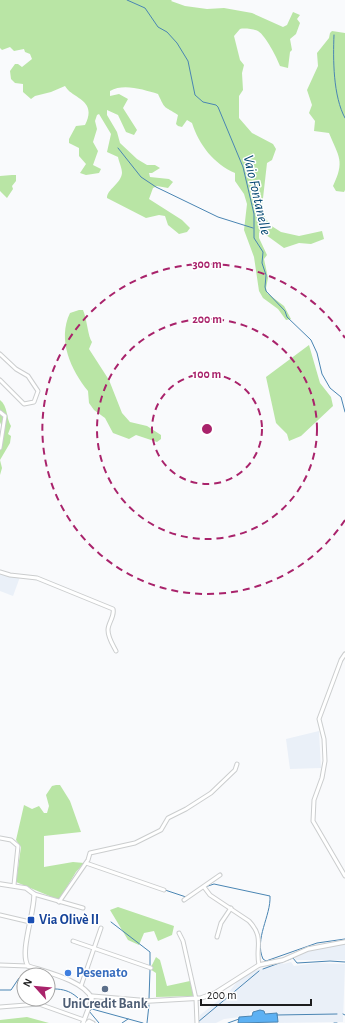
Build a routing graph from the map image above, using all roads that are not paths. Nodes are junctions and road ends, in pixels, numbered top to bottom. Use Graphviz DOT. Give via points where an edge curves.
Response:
graph roads {
  1 [pos="0,354"];
  2 [pos="0,380"];
  3 [pos="0,412"];
  4 [pos="0,448"];
  5 [pos="0,572"];
  6 [pos="116,651"];
  7 [pos="345,654"];
  8 [pos="237,764"];
  9 [pos="0,838"];
  10 [pos="86,863"];
  11 [pos="220,875"];
  12 [pos="345,876"];
  13 [pos="0,884"];
  14 [pos="14,885"];
  15 [pos="204,887"];
  16 [pos="164,890"];
  17 [pos="34,894"];
  18 [pos="184,900"];
  19 [pos="59,902"];
  20 [pos="83,908"];
  21 [pos="231,908"];
  22 [pos="0,915"];
  23 [pos="30,922"];
  24 [pos="101,928"];
  25 [pos="179,933"];
  26 [pos="217,938"];
  27 [pos="73,941"];
  28 [pos="345,942"];
  29 [pos="94,948"];
  30 [pos="0,965"];
  31 [pos="28,966"];
  32 [pos="259,966"];
  33 [pos="151,968"];
  34 [pos="81,986"];
  35 [pos="90,996"];
  36 [pos="196,999"];
  37 [pos="0,1007"];
  38 [pos="83,1021"];
  39 [pos="87,1023"];
  40 [pos="93,1023"];
  41 [pos="197,1023"];
  1 -- 2 [label="street" via="32,381 38,391 34,402 24,404"];
  3 -- 4 [label="street" via="5,416"];
  5 -- 6 [label="street" via="37,578 113,609 108,630"];
  7 -- 12 [label="street" via="319,719 324,739 325,761 312,811 313,820"];
  8 -- 10 [label="street" via="235,770 211,793 168,818 161,830 135,843 90,853"];
  9 -- 14 [label="street" via="11,840 18,846"];
  10 -- 16 [label="street"];
  10 -- 19 [label="street"];
  11 -- 15 [label="street"];
  13 -- 14 [label="street"];
  14 -- 17 [label="street" via="26,888"];
  15 -- 18 [label="street"];
  15 -- 21 [label="street" via="210,895"];
  17 -- 19 [label="street"];
  17 -- 23 [label="street"];
  19 -- 20 [label="street"];
  21 -- 26 [label="street" via="221,923"];
  21 -- 32 [label="street" via="250,921 258,933"];
  22 -- 23 [label="street"];
  23 -- 31 [label="street" via="26,942"];
  24 -- 29 [label="street"];
  25 -- 36 [label="street"];
  27 -- 29 [label="street"];
  28 -- 32 [label="street" via="308,949 283,960"];
  29 -- 33 [label="street"];
  29 -- 34 [label="street"];
  30 -- 31 [label="street"];
  31 -- 34 [label="street"];
  32 -- 36 [label="street" via="215,993"];
  34 -- 35 [label="street"];
  35 -- 36 [label="street" via="148,1001"];
  35 -- 38 [label="street" via="91,1004"];
  36 -- 41 [label="street"];
  37 -- 38 [label="street" via="39,1004"];
  39 -- 40 [label="street"];
}
